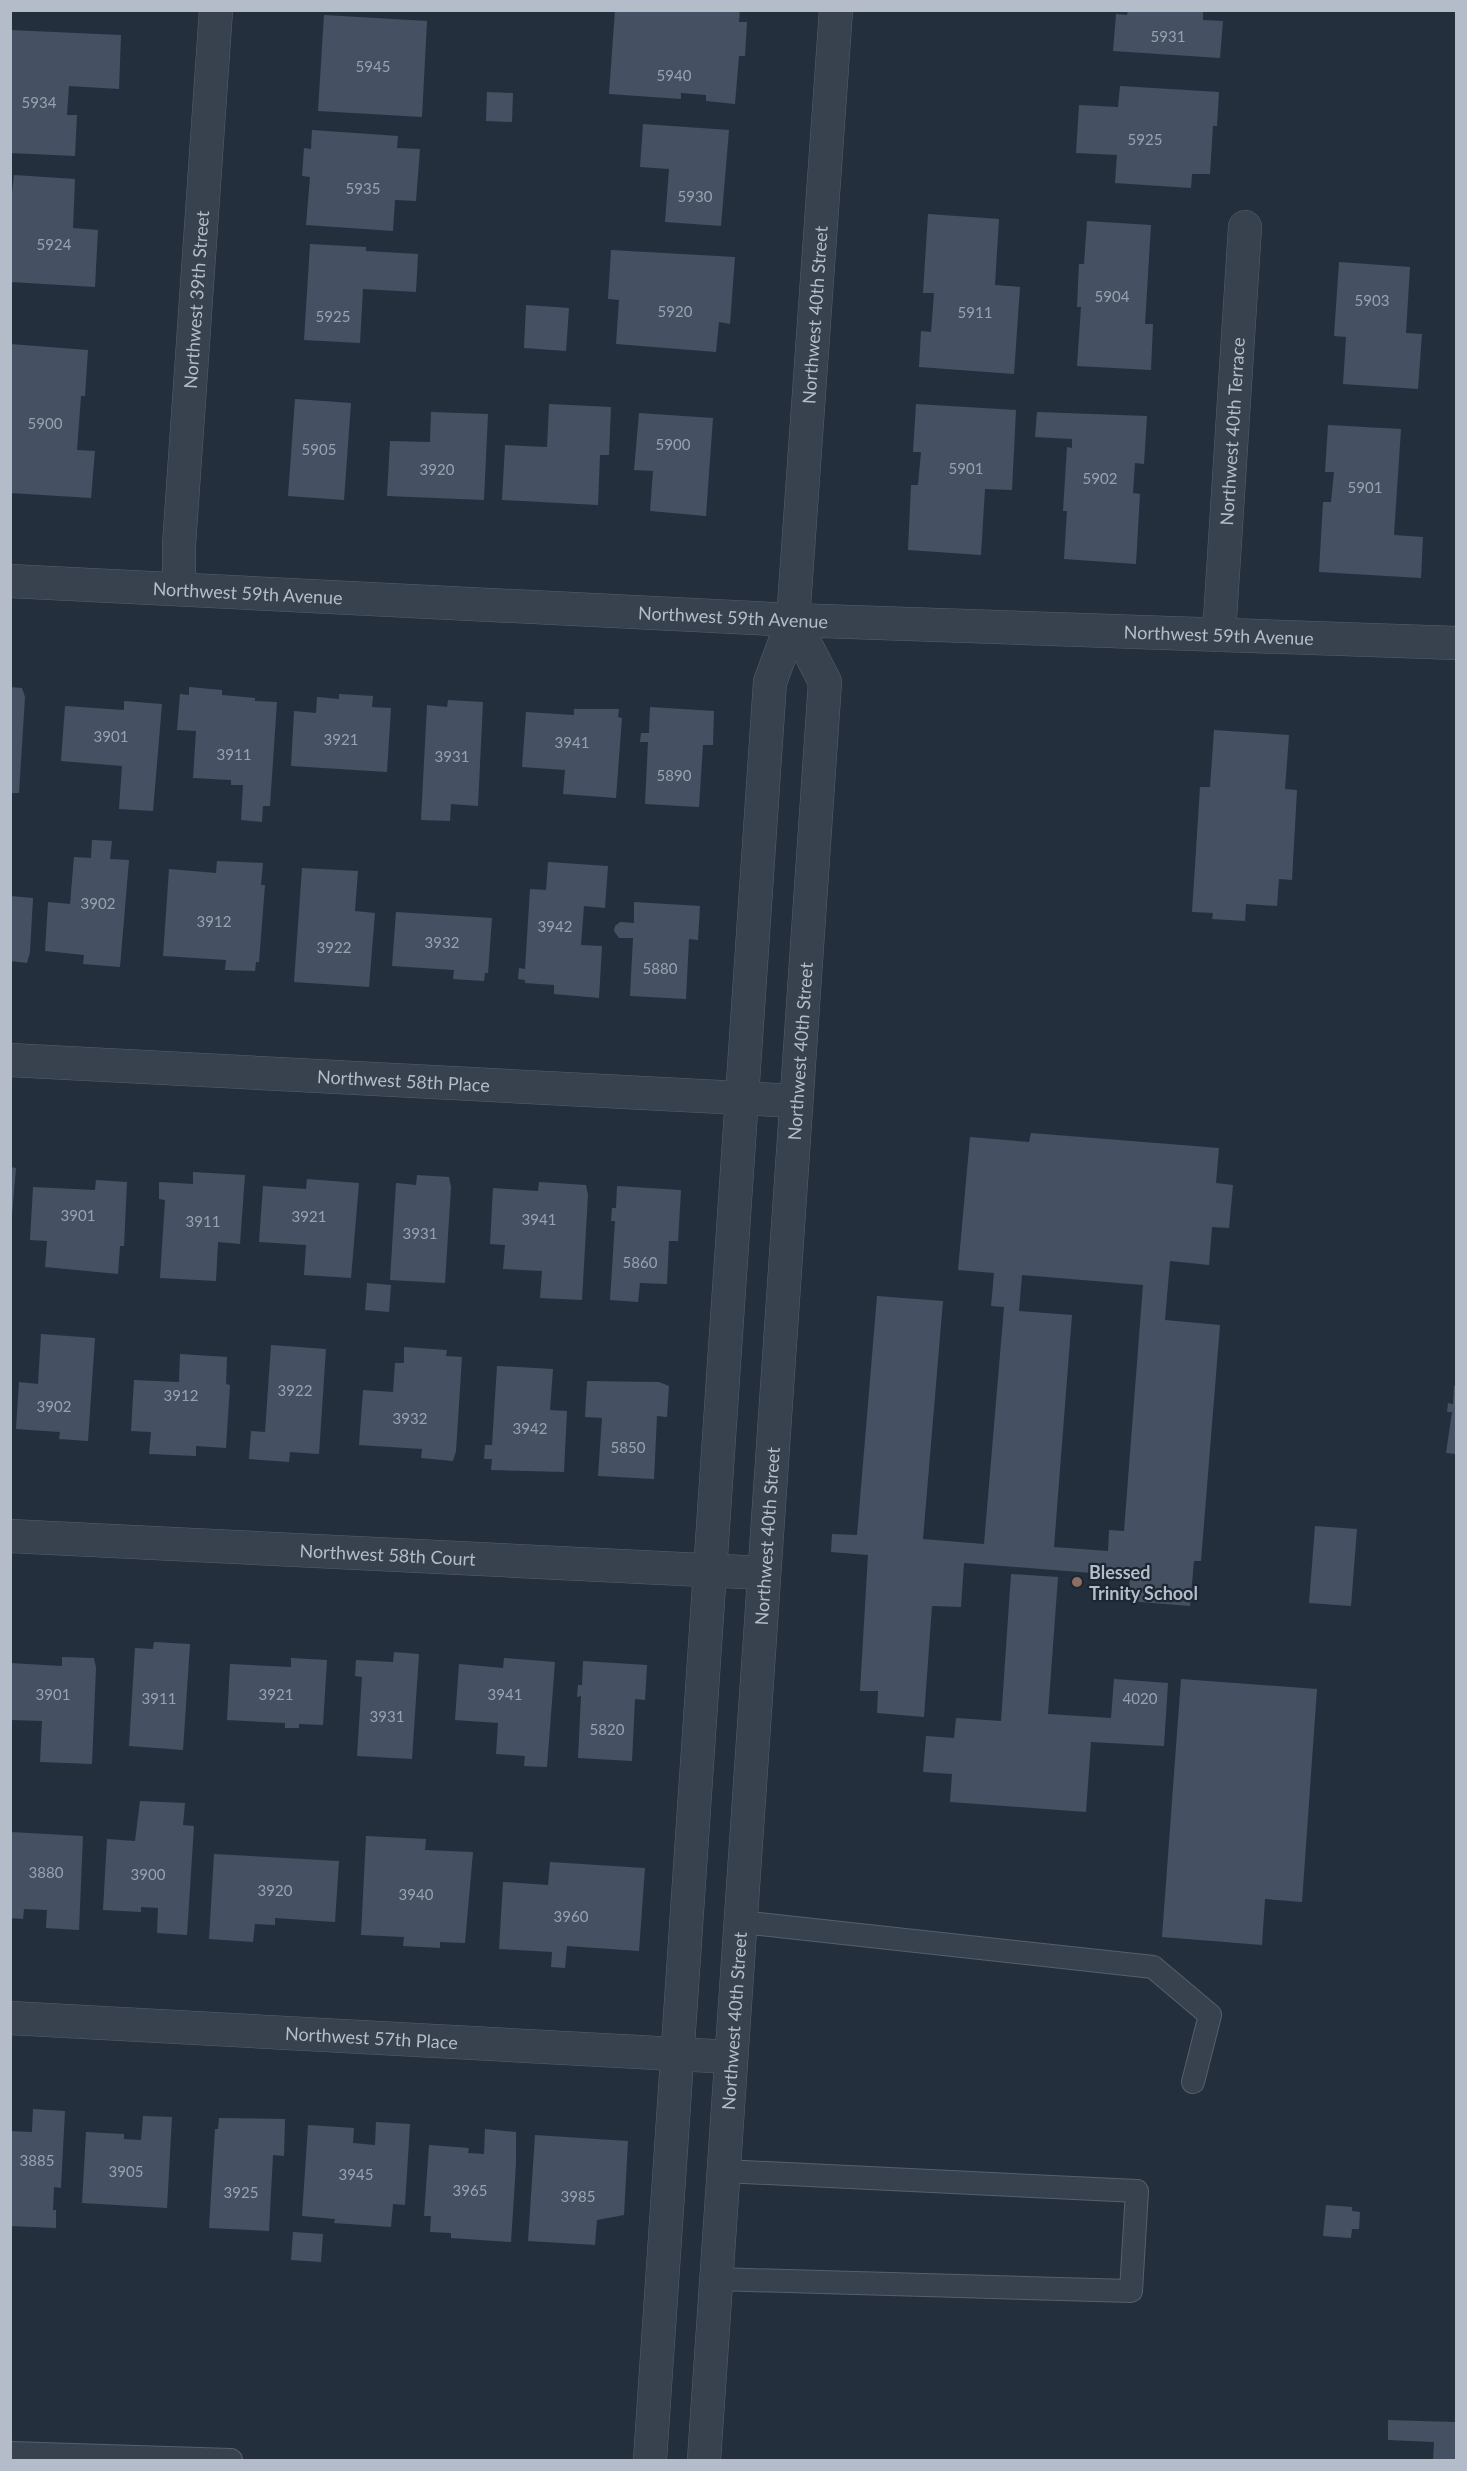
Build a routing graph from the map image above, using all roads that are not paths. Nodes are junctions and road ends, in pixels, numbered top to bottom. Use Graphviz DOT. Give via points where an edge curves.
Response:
graph roads {
  1 [pos="216,10"];
  2 [pos="836,10"];
  3 [pos="1245,226"];
  4 [pos="10,581"];
  5 [pos="179,589"];
  6 [pos="793,620"];
  7 [pos="1220,635"];
  8 [pos="1456,644"];
  9 [pos="10,1060"];
  10 [pos="741,1097"];
  11 [pos="796,1101"];
  12 [pos="10,1536"];
  13 [pos="710,1571"];
  14 [pos="764,1573"];
  15 [pos="741,1922"];
  16 [pos="10,2018"];
  17 [pos="677,2054"];
  18 [pos="731,2057"];
  19 [pos="1193,2082"];
  20 [pos="724,2171"];
  21 [pos="716,2279"];
  22 [pos="10,2453"];
  23 [pos="231,2460"];
  24 [pos="650,2460"];
  25 [pos="704,2460"];
  1 -- 5 [label="street, Northwest 39th Street"];
  2 -- 6 [label="street, Northwest 40th Street"];
  3 -- 7 [label="street, Northwest 40th Terrace"];
  4 -- 5 [label="street, Northwest 59th Avenue"];
  5 -- 6 [label="street, Northwest 59th Avenue"];
  6 -- 7 [label="street, Northwest 59th Avenue"];
  6 -- 10 [label="street, Northwest 40th Street" via="770,682"];
  6 -- 11 [label="street, Northwest 40th Street" via="825,682"];
  7 -- 8 [label="street, Northwest 59th Avenue"];
  9 -- 10 [label="street, Northwest 58th Place"];
  10 -- 11 [label="street, Northwest 58th Place"];
  10 -- 13 [label="street, Northwest 40th Street"];
  11 -- 14 [label="street, Northwest 40th Street"];
  12 -- 13 [label="street, Northwest 58th Court"];
  13 -- 14 [label="street, Northwest 58th Court"];
  13 -- 17 [label="street, Northwest 40th Street"];
  14 -- 15 [label="street, Northwest 40th Street"];
  15 -- 18 [label="street, Northwest 40th Street"];
  15 -- 19 [label="lane" via="1153,1968 1210,2015"];
  16 -- 17 [label="street, Northwest 57th Place"];
  17 -- 18 [label="street, Northwest 57th Place"];
  17 -- 24 [label="street, Northwest 40th Street"];
  18 -- 20 [label="street, Northwest 40th Street"];
  20 -- 21 [label="street, Northwest 40th Street"];
  20 -- 21 [label="lane" via="1137,2191 1131,2291"];
  21 -- 25 [label="street, Northwest 40th Street"];
  22 -- 23 [label="lane"];
}
